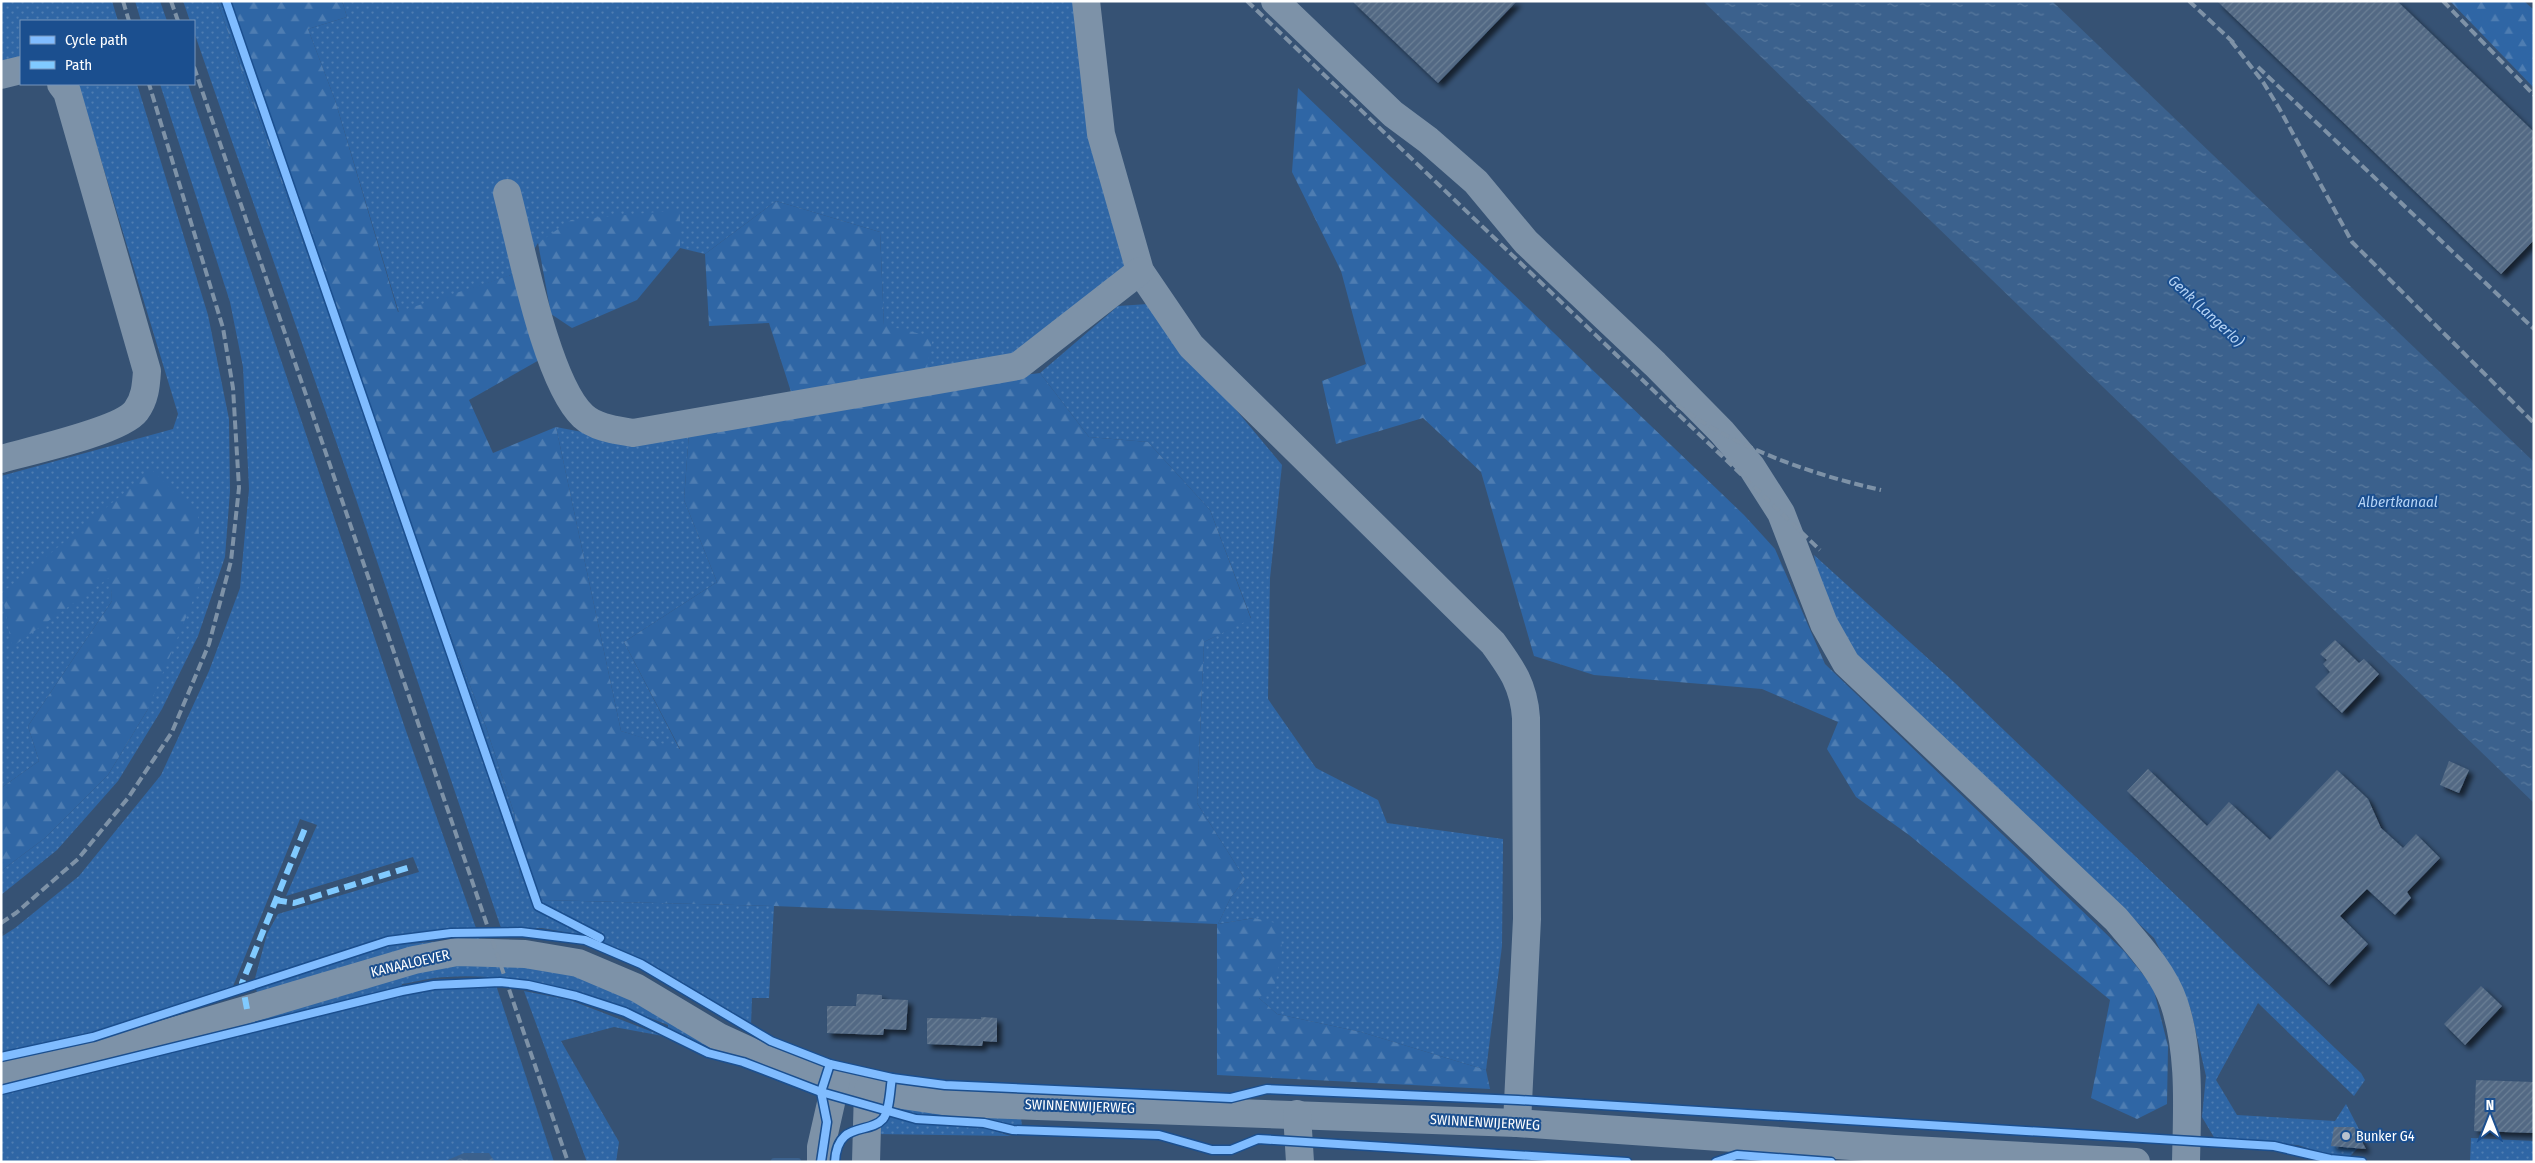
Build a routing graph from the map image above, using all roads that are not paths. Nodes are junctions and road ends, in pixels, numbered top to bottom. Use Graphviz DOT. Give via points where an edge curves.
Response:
graph roads {
  1 [pos="1086,1"];
  2 [pos="1275,1"];
  3 [pos="20,70"];
  4 [pos="1,74"];
  5 [pos="62,85"];
  6 [pos="507,194"];
  7 [pos="1140,271"];
  8 [pos="1,459"];
  9 [pos="1,1073"];
  10 [pos="836,1081"];
  11 [pos="868,1090"];
  12 [pos="1297,1114"];
  13 [pos="1517,1123"];
  14 [pos="821,1162"];
  15 [pos="866,1162"];
  16 [pos="1300,1162"];
  17 [pos="2136,1162"];
  18 [pos="2186,1162"];
  1 -- 7 [label="street" via="1101,134"];
  2 -- 18 [label="street" via="1393,114 1476,182 1526,242 1722,432 1751,466 1781,513 1824,624 1846,663 2116,919 2150,959 2174,1002 2184,1048 2188,1104"];
  3 -- 4 [label="street"];
  5 -- 8 [label="street" via="67,92 148,371 146,393 135,412 118,425"];
  6 -- 7 [label="street" via="547,348 566,393 584,416 609,429 633,433 1018,366"];
  7 -- 13 [label="street" via="1191,346 1494,643 1515,673 1525,700 1526,718 1527,910"];
  9 -- 10 [label="street, KANAALOEVER" via="144,1040 414,960 457,952 525,954 578,963 637,988 719,1037 756,1054"];
  10 -- 11 [label="street, SWINNENWIJERWEG"];
  10 -- 14 [label="street" via="821,1147"];
  11 -- 12 [label="street, SWINNENWIJERWEG" via="956,1102"];
  11 -- 15 [label="street"];
  12 -- 13 [label="street, SWINNENWIJERWEG"];
  12 -- 16 [label="street"];
  13 -- 17 [label="street, SWINNENWIJERWEG"];
}
